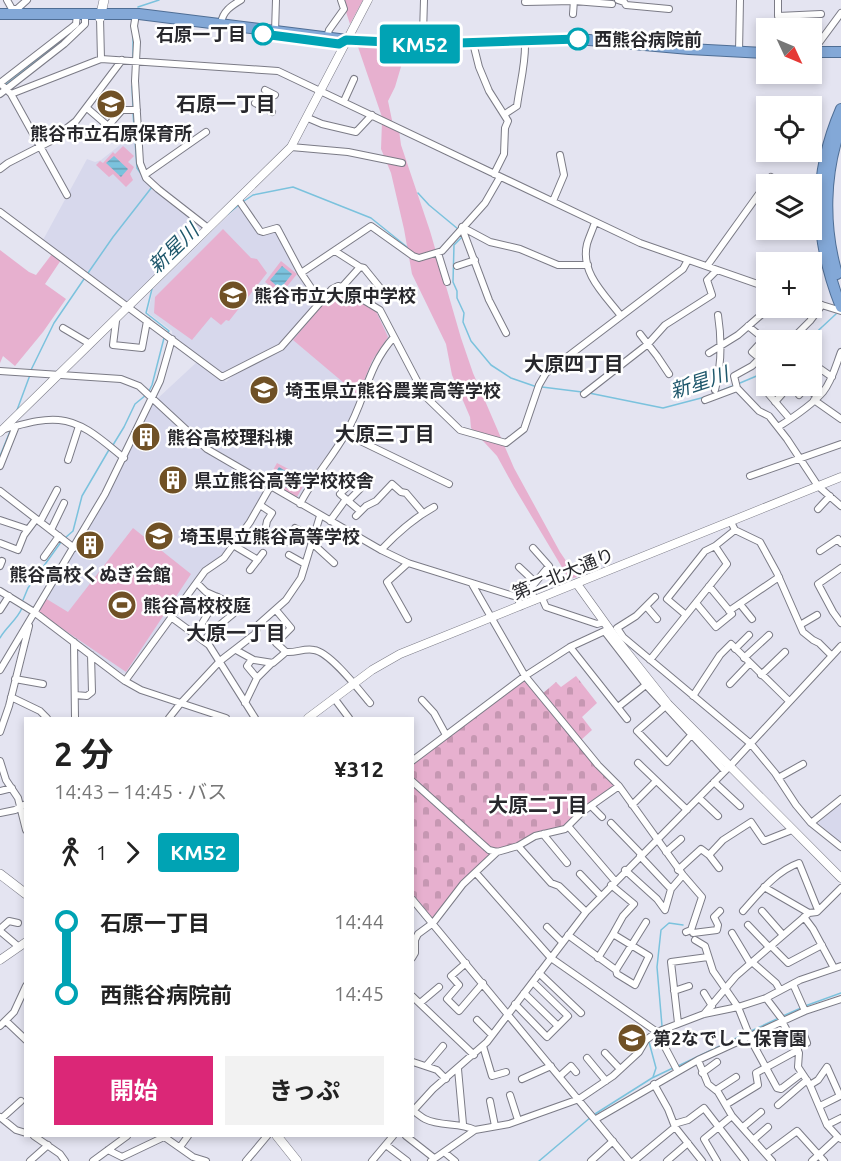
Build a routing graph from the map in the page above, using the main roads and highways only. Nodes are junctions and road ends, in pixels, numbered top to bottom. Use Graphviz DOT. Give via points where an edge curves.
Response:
graph roads {
  1 [pos="104,0"];
  2 [pos="0,14"];
  3 [pos="100,15"];
  4 [pos="81,16"];
  5 [pos="0,20"];
  6 [pos="275,33"];
  7 [pos="348,37"];
  8 [pos="822,52"];
  9 [pos="841,52"];
  10 [pos="756,53"];
  11 [pos="841,109"];
  12 [pos="841,126"];
  13 [pos="841,287"];
  14 [pos="841,309"];
  15 [pos="0,874"];
  16 [pos="24,892"];
  17 [pos="278,1137"];
  18 [pos="297,1161"];
  1 -- 3 [label="main road"];
  2 -- 4 [label="highway"];
  3 -- 4 [label="highway"];
  3 -- 6 [label="highway"];
  3 -- 6 [label="highway" via="139,14"];
  4 -- 5 [label="highway"];
  6 -- 7 [label="highway"];
  6 -- 7 [label="highway" via="339,44"];
  7 -- 10 [label="highway" via="412,44 578,39"];
  8 -- 9 [label="highway"];
  11 -- 14 [label="highway" via="827,146 819,214 826,264"];
  12 -- 13 [label="highway" via="827,202 830,244"];
  15 -- 16 [label="main road"];
  17 -- 18 [label="main road"];
}
